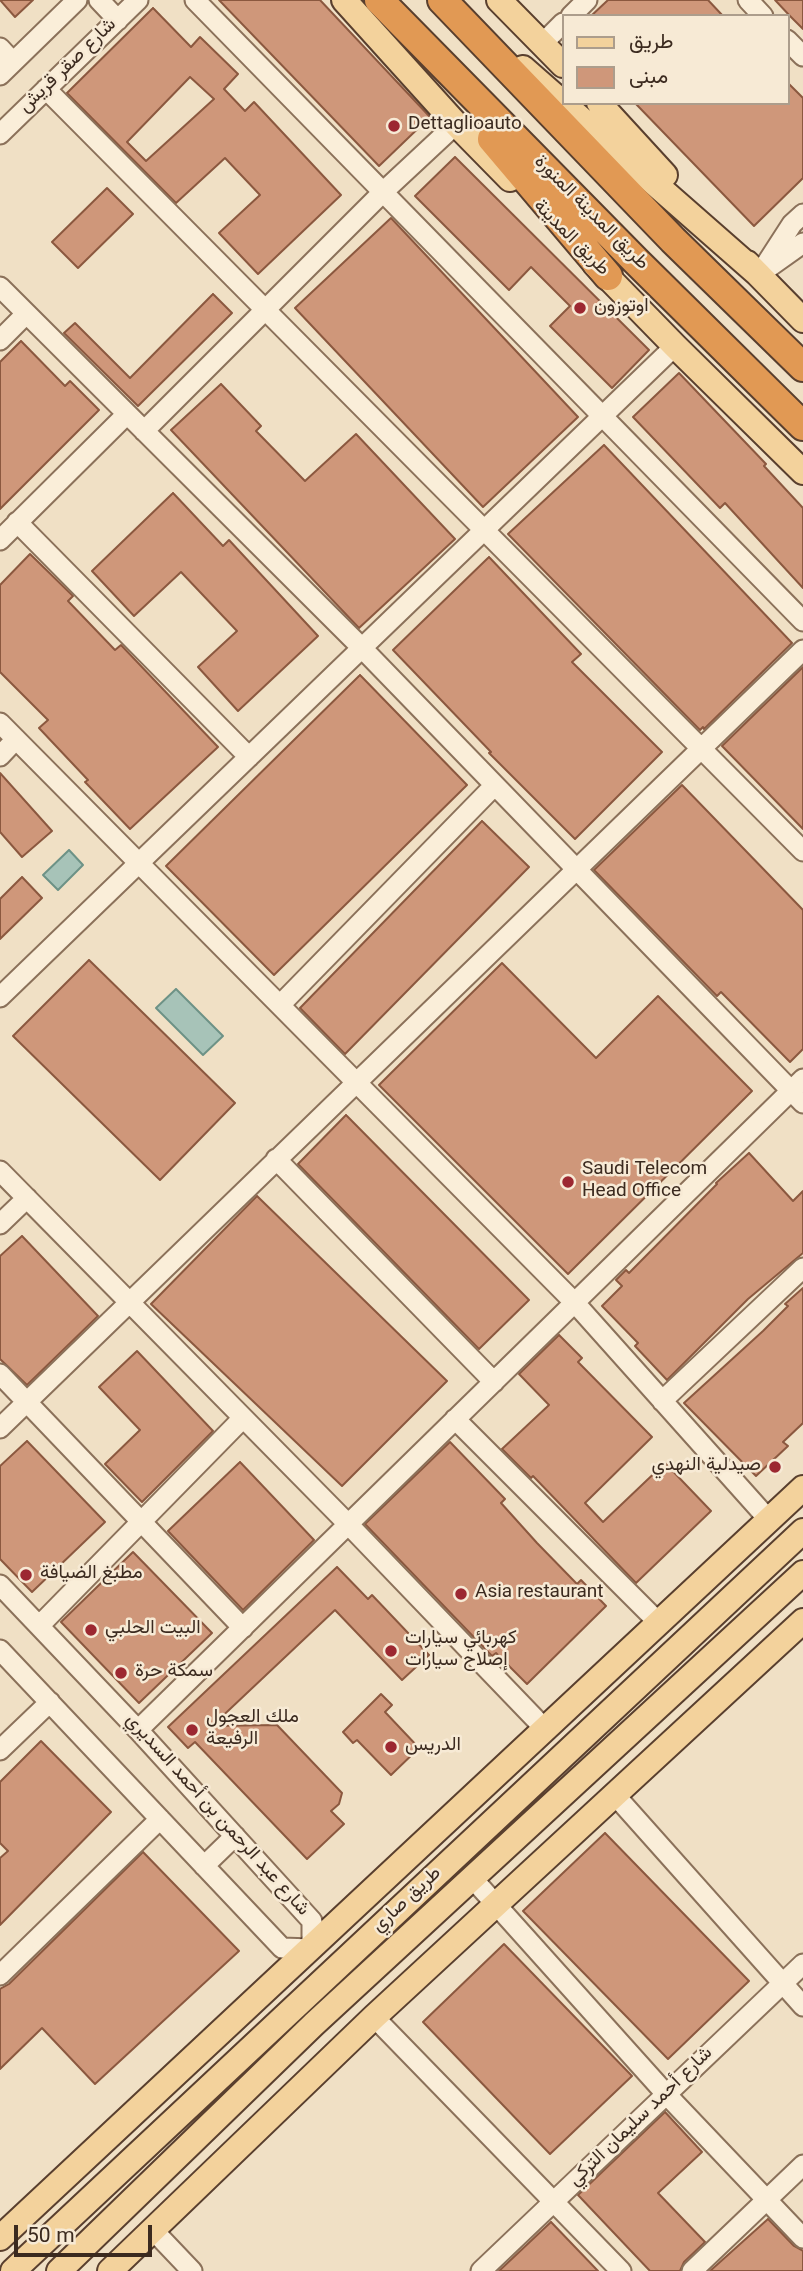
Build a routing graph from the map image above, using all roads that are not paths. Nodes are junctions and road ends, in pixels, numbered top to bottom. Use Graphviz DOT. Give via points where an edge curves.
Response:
graph roads {
  1 [pos="77,0"];
  2 [pos="99,0"];
  3 [pos="138,0"];
  4 [pos="195,0"];
  5 [pos="344,0"];
  6 [pos="377,0"];
  7 [pos="444,0"];
  8 [pos="499,0"];
  9 [pos="587,0"];
  10 [pos="748,0"];
  11 [pos="573,14"];
  12 [pos="761,14"];
  13 [pos="118,20"];
  14 [pos="562,24"];
  15 [pos="789,42"];
  16 [pos="543,43"];
  17 [pos="803,56"];
  18 [pos="4,62"];
  19 [pos="562,64"];
  20 [pos="46,89"];
  21 [pos="562,103"];
  22 [pos="564,105"];
  23 [pos="601,105"];
  24 [pos="456,124"];
  25 [pos="0,134"];
  26 [pos="383,192"];
  27 [pos="803,214"];
  28 [pos="803,243"];
  29 [pos="759,275"];
  30 [pos="608,276"];
  31 [pos="0,287"];
  32 [pos="265,310"];
  33 [pos="26,314"];
  34 [pos="803,320"];
  35 [pos="0,340"];
  36 [pos="675,346"];
  37 [pos="803,367"];
  38 [pos="127,414"];
  39 [pos="601,416"];
  40 [pos="803,426"];
  41 [pos="144,431"];
  42 [pos="803,472"];
  43 [pos="17,522"];
  44 [pos="484,529"];
  45 [pos="0,540"];
  46 [pos="803,621"];
  47 [pos="362,647"];
  48 [pos="803,650"];
  49 [pos="0,723"];
  50 [pos="16,739"];
  51 [pos="701,748"];
  52 [pos="0,755"];
  53 [pos="248,757"];
  54 [pos="494,786"];
  55 [pos="803,851"];
  56 [pos="139,863"];
  57 [pos="576,869"];
  58 [pos="0,997"];
  59 [pos="280,1005"];
  60 [pos="356,1082"];
  61 [pos="799,1091"];
  62 [pos="276,1159"];
  63 [pos="0,1171"];
  64 [pos="27,1198"];
  65 [pos="0,1224"];
  66 [pos="803,1268"];
  67 [pos="129,1302"];
  68 [pos="575,1303"];
  69 [pos="0,1374"];
  70 [pos="494,1382"];
  71 [pos="663,1401"];
  72 [pos="27,1402"];
  73 [pos="243,1418"];
  74 [pos="455,1419"];
  75 [pos="0,1428"];
  76 [pos="803,1488"];
  77 [pos="769,1520"];
  78 [pos="141,1521"];
  79 [pos="348,1524"];
  80 [pos="803,1531"];
  81 [pos="803,1573"];
  82 [pos="0,1585"];
  83 [pos="803,1621"];
  84 [pos="659,1623"];
  85 [pos="39,1626"];
  86 [pos="243,1628"];
  87 [pos="0,1650"];
  88 [pos="50,1702"];
  89 [pos="545,1728"];
  90 [pos="138,1730"];
  91 [pos="570,1749"];
  92 [pos="0,1750"];
  93 [pos="614,1794"];
  94 [pos="455,1814"];
  95 [pos="160,1819"];
  96 [pos="235,1836"];
  97 [pos="204,1866"];
  98 [pos="473,1879"];
  99 [pos="496,1905"];
  100 [pos="312,1949"];
  101 [pos="803,1964"];
  102 [pos="0,1975"];
  103 [pos="782,1985"];
  104 [pos="803,2006"];
  105 [pos="374,2017"];
  106 [pos="666,2094"];
  107 [pos="803,2165"];
  108 [pos="766,2200"];
  109 [pos="555,2201"];
  110 [pos="153,2230"];
  111 [pos="0,2238"];
  112 [pos="803,2238"];
  113 [pos="13,2271"];
  114 [pos="59,2271"];
  115 [pos="110,2271"];
  116 [pos="192,2271"];
  117 [pos="481,2271"];
  118 [pos="621,2271"];
  119 [pos="692,2271"];
  1 -- 18 [label="street"];
  2 -- 13 [label="street"];
  3 -- 13 [label="street, شارع صقر قريش"];
  4 -- 26 [label="street"];
  5 -- 24 [label="main road, طريق المدينة"];
  6 -- 30 [label="highway"];
  6 -- 40 [label="highway, طريق المدينة المنورة"];
  7 -- 21 [label="main road"];
  7 -- 37 [label="highway, طريق المدينة المنورة" via="673,240"];
  8 -- 16 [label="main road"];
  9 -- 11 [label="street"];
  10 -- 12 [label="street"];
  13 -- 20 [label="street, شارع صقر قريش"];
  14 -- 16 [label="street"];
  15 -- 17 [label="street"];
  16 -- 19 [label="main road"];
  20 -- 25 [label="street, شارع صقر قريش"];
  20 -- 32 [label="street"];
  22 -- 29 [label="main road"];
  23 -- 29 [label="main road"];
  24 -- 26 [label="street"];
  24 -- 30 [label="main road, طريق المدينة"];
  26 -- 32 [label="street"];
  26 -- 39 [label="street"];
  27 -- 29 [label="street"];
  28 -- 29 [label="street"];
  29 -- 34 [label="main road"];
  30 -- 36 [label="main road, طريق المدينة"];
  31 -- 33 [label="street"];
  32 -- 41 [label="street"];
  32 -- 44 [label="street"];
  33 -- 35 [label="street"];
  33 -- 38 [label="street"];
  36 -- 39 [label="street"];
  36 -- 42 [label="main road, طريق المدينة"];
  38 -- 41 [label="street"];
  38 -- 43 [label="street"];
  39 -- 44 [label="street"];
  39 -- 46 [label="street"];
  41 -- 47 [label="street"];
  43 -- 45 [label="street"];
  43 -- 53 [label="street"];
  44 -- 47 [label="street"];
  44 -- 51 [label="street"];
  47 -- 53 [label="street"];
  47 -- 54 [label="street"];
  48 -- 51 [label="street"];
  49 -- 50 [label="street"];
  50 -- 52 [label="street"];
  50 -- 56 [label="street"];
  51 -- 55 [label="street"];
  51 -- 57 [label="street"];
  53 -- 56 [label="street"];
  54 -- 57 [label="street"];
  54 -- 59 [label="street"];
  56 -- 58 [label="street"];
  56 -- 59 [label="street"];
  57 -- 60 [label="street"];
  57 -- 61 [label="street"];
  59 -- 60 [label="street"];
  60 -- 62 [label="street"];
  60 -- 68 [label="street"];
  61 -- 68 [label="street"];
  62 -- 67 [label="street"];
  62 -- 70 [label="street"];
  63 -- 64 [label="street"];
  64 -- 65 [label="street"];
  64 -- 67 [label="street"];
  66 -- 71 [label="street"];
  67 -- 72 [label="street"];
  67 -- 73 [label="street"];
  68 -- 70 [label="street"];
  68 -- 71 [label="street"];
  69 -- 72 [label="street"];
  70 -- 74 [label="street"];
  71 -- 77 [label="street"];
  72 -- 75 [label="street"];
  72 -- 78 [label="street"];
  73 -- 78 [label="street"];
  73 -- 79 [label="street"];
  74 -- 79 [label="street"];
  74 -- 84 [label="street"];
  76 -- 77 [label="main road"];
  77 -- 84 [label="main road"];
  78 -- 85 [label="street"];
  78 -- 86 [label="street"];
  79 -- 86 [label="street"];
  79 -- 89 [label="street"];
  80 -- 91 [label="main road, طريق صاري"];
  81 -- 98 [label="main road, طريق صاري"];
  82 -- 85 [label="street, شارع عبد الرحمن بن أحمد السديري"];
  83 -- 93 [label="main road"];
  84 -- 89 [label="main road"];
  85 -- 90 [label="street, شارع عبد الرحمن بن أحمد السديري"];
  86 -- 90 [label="street"];
  87 -- 88 [label="street, شارع عبد الرحمن بن أحمد السديري"];
  88 -- 92 [label="street"];
  88 -- 95 [label="street, شارع عبد الرحمن بن أحمد السديري"];
  89 -- 94 [label="main road"];
  90 -- 96 [label="street, شارع عبد الرحمن بن أحمد السديري"];
  91 -- 94 [label="main road"];
  91 -- 113 [label="main road, طريق صاري"];
  93 -- 99 [label="main road"];
  93 -- 103 [label="street"];
  94 -- 100 [label="main road"];
  95 -- 97 [label="street, شارع عبد الرحمن بن أحمد السديري"];
  95 -- 102 [label="street"];
  96 -- 97 [label="street"];
  96 -- 100 [label="street, شارع عبد الرحمن بن أحمد السديري" via="312,1921"];
  97 -- 100 [label="street, شارع عبد الرحمن بن أحمد السديري" via="282,1948"];
  98 -- 99 [label="street"];
  98 -- 114 [label="main road, طريق صاري" via="313,2024"];
  99 -- 105 [label="main road"];
  99 -- 106 [label="street"];
  100 -- 111 [label="main road"];
  101 -- 103 [label="street, شارع أحمد سليمان التركي"];
  103 -- 104 [label="street"];
  103 -- 106 [label="street, شارع أحمد سليمان التركي"];
  105 -- 109 [label="street"];
  105 -- 110 [label="main road"];
  106 -- 108 [label="street"];
  106 -- 109 [label="street, شارع أحمد سليمان التركي"];
  107 -- 108 [label="street"];
  108 -- 112 [label="street"];
  108 -- 119 [label="street"];
  109 -- 117 [label="street, شارع أحمد سليمان التركي"];
  109 -- 118 [label="street"];
  110 -- 115 [label="main road"];
  110 -- 116 [label="street"];
}
